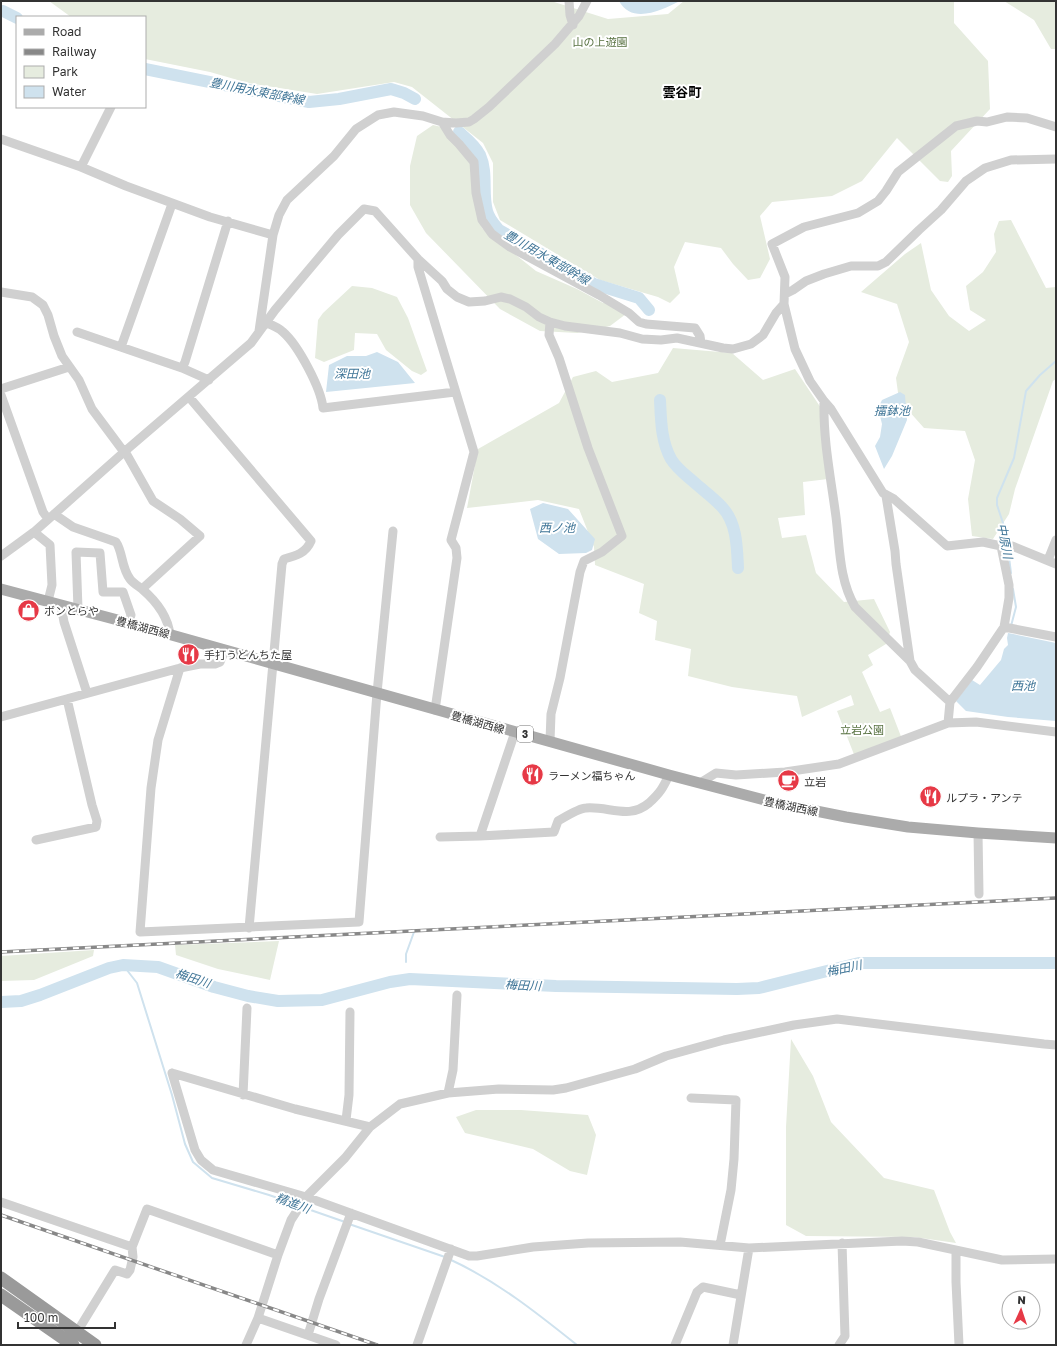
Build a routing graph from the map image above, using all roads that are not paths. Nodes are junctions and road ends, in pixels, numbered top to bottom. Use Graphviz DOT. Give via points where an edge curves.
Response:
graph roads {
  1 [pos="569,1"];
  2 [pos="587,1"];
  3 [pos="573,25"];
  4 [pos="110,108"];
  5 [pos="442,122"];
  6 [pos="1056,127"];
  7 [pos="1,139"];
  8 [pos="1056,159"];
  9 [pos="81,167"];
  10 [pos="172,204"];
  11 [pos="228,222"];
  12 [pos="273,235"];
  13 [pos="418,259"];
  14 [pos="1,292"];
  15 [pos="785,294"];
  16 [pos="784,304"];
  17 [pos="550,322"];
  18 [pos="267,323"];
  19 [pos="259,331"];
  20 [pos="77,332"];
  21 [pos="701,343"];
  22 [pos="121,347"];
  23 [pos="69,367"];
  24 [pos="182,368"];
  25 [pos="209,380"];
  26 [pos="1,389"];
  27 [pos="455,392"];
  28 [pos="1,395"];
  29 [pos="190,397"];
  30 [pos="824,401"];
  31 [pos="124,452"];
  32 [pos="886,496"];
  33 [pos="51,517"];
  34 [pos="393,531"];
  35 [pos="34,532"];
  36 [pos="1056,540"];
  37 [pos="1006,546"];
  38 [pos="1,556"];
  39 [pos="1052,562"];
  40 [pos="1,589"];
  41 [pos="142,589"];
  42 [pos="48,601"];
  43 [pos="61,605"];
  44 [pos="78,609"];
  45 [pos="129,623"];
  46 [pos="1008,628"];
  47 [pos="170,635"];
  48 [pos="1056,638"];
  49 [pos="225,650"];
  50 [pos="910,661"];
  51 [pos="272,664"];
  52 [pos="180,668"];
  53 [pos="87,693"];
  54 [pos="378,693"];
  55 [pos="67,700"];
  56 [pos="950,702"];
  57 [pos="435,710"];
  58 [pos="1,717"];
  59 [pos="948,723"];
  60 [pos="515,732"];
  61 [pos="1056,732"];
  62 [pos="550,741"];
  63 [pos="669,775"];
  64 [pos="700,783"];
  65 [pos="978,833"];
  66 [pos="480,836"];
  67 [pos="440,837"];
  68 [pos="1056,838"];
  69 [pos="36,840"];
  70 [pos="979,894"];
  71 [pos="249,928"];
  72 [pos="457,995"];
  73 [pos="246,1008"];
  74 [pos="350,1012"];
  75 [pos="1056,1044"];
  76 [pos="448,1093"];
  77 [pos="243,1095"];
  78 [pos="691,1098"];
  79 [pos="346,1120"];
  80 [pos="370,1127"];
  81 [pos="305,1199"];
  82 [pos="1,1202"];
  83 [pos="351,1214"];
  84 [pos="842,1243"];
  85 [pos="720,1245"];
  86 [pos="132,1247"];
  87 [pos="749,1248"];
  88 [pos="450,1250"];
  89 [pos="956,1251"];
  90 [pos="278,1255"];
  91 [pos="1056,1259"];
  92 [pos="1,1278"];
  93 [pos="1,1295"];
  94 [pos="741,1295"];
  95 [pos="258,1318"];
  96 [pos="77,1332"];
  97 [pos="308,1335"];
  98 [pos="72,1345"];
  99 [pos="95,1345"];
  100 [pos="246,1345"];
  101 [pos="336,1345"];
  102 [pos="417,1345"];
  103 [pos="675,1345"];
  104 [pos="733,1345"];
  105 [pos="839,1345"];
  106 [pos="959,1345"];
  1 -- 3 [label="street"];
  2 -- 3 [label="street"];
  3 -- 5 [label="street" via="479,115 469,122"];
  4 -- 9 [label="street"];
  5 -- 12 [label="street" via="394,112 378,116 356,129 334,156 287,200"];
  5 -- 21 [label="street" via="474,162 476,193 482,220 492,234 510,247 599,295 639,322 695,328"];
  6 -- 15 [label="street" via="1027,118 1007,117 956,126 898,172 878,201 858,213 804,227 772,244 785,277"];
  7 -- 9 [label="street"];
  8 -- 15 [label="street" via="1011,160 985,168 966,181 941,210 886,262 878,266 851,266 824,274"];
  9 -- 10 [label="street"];
  10 -- 11 [label="street"];
  10 -- 22 [label="street"];
  11 -- 12 [label="street"];
  11 -- 24 [label="street"];
  12 -- 19 [label="street"];
  13 -- 17 [label="street" via="457,297 470,302 501,297 510,299"];
  13 -- 18 [label="street" via="375,211 364,209 333,241"];
  13 -- 27 [label="street" via="418,267"];
  14 -- 23 [label="street" via="32,297 43,305 62,356"];
  15 -- 16 [label="street"];
  16 -- 21 [label="street" via="763,335 751,344 733,349"];
  16 -- 30 [label="street" via="795,349 810,381"];
  17 -- 21 [label="street" via="642,339 677,338"];
  17 -- 62 [label="street" via="549,335 622,536 602,552 584,561 580,572 551,714"];
  18 -- 19 [label="street"];
  18 -- 27 [label="street" via="282,331 291,340 316,382 323,408"];
  19 -- 25 [label="street" via="251,343"];
  20 -- 22 [label="street"];
  22 -- 24 [label="street"];
  23 -- 26 [label="street"];
  23 -- 31 [label="street" via="79,380 92,409"];
  24 -- 25 [label="street"];
  25 -- 29 [label="street"];
  27 -- 57 [label="street" via="474,452 451,540 456,548 456,558"];
  28 -- 33 [label="street" via="43,512"];
  29 -- 31 [label="street"];
  29 -- 51 [label="street" via="311,541 308,549 284,559 282,564"];
  30 -- 32 [label="street"];
  30 -- 50 [label="street" via="828,465 845,584 855,607"];
  31 -- 33 [label="street"];
  31 -- 41 [label="street" via="153,501 200,536"];
  32 -- 37 [label="street" via="894,499 947,546 983,542"];
  32 -- 50 [label="street"];
  33 -- 35 [label="street"];
  33 -- 41 [label="street" via="116,542 130,579"];
  34 -- 54 [label="street"];
  35 -- 38 [label="street"];
  35 -- 42 [label="street" via="50,545 52,585"];
  36 -- 39 [label="street"];
  37 -- 39 [label="street"];
  37 -- 46 [label="street" via="1009,585"];
  40 -- 42 [label="main road, 豊橋湖西線 / 3"];
  41 -- 47 [label="street" via="163,613"];
  42 -- 43 [label="main road, 豊橋湖西線 / 3"];
  43 -- 44 [label="main road, 豊橋湖西線 / 3"];
  43 -- 53 [label="street"];
  44 -- 45 [label="main road, 豊橋湖西線 / 3"];
  44 -- 45 [label="street" via="76,552 100,553 103,592 123,592 131,615"];
  45 -- 47 [label="main road, 豊橋湖西線 / 3"];
  46 -- 48 [label="street"];
  46 -- 56 [label="street"];
  47 -- 49 [label="main road, 豊橋湖西線 / 3"];
  49 -- 51 [label="main road, 豊橋湖西線 / 3"];
  49 -- 52 [label="street" via="220,662"];
  50 -- 56 [label="street"];
  51 -- 54 [label="main road, 豊橋湖西線 / 3"];
  51 -- 71 [label="street"];
  52 -- 53 [label="street"];
  52 -- 71 [label="street" via="158,740 140,932"];
  53 -- 55 [label="street"];
  54 -- 57 [label="main road, 豊橋湖西線 / 3"];
  54 -- 71 [label="street" via="359,922"];
  55 -- 58 [label="street"];
  55 -- 69 [label="street" via="97,821 96,827"];
  56 -- 59 [label="street"];
  57 -- 60 [label="main road, 豊橋湖西線 / 3"];
  59 -- 61 [label="street" via="976,722"];
  59 -- 64 [label="street" via="839,764 785,772 736,775 716,773"];
  60 -- 62 [label="main road, 豊橋湖西線 / 3"];
  60 -- 66 [label="street"];
  62 -- 63 [label="main road, 豊橋湖西線 / 3"];
  63 -- 64 [label="main road, 豊橋湖西線 / 3"];
  63 -- 66 [label="street" via="663,789 638,810 627,812 585,807 558,820 554,832"];
  64 -- 65 [label="main road, 豊橋湖西線 / 3" via="776,803 846,817 908,827"];
  65 -- 68 [label="main road, 豊橋湖西線 / 3"];
  65 -- 70 [label="street"];
  66 -- 67 [label="street"];
  72 -- 76 [label="street" via="453,1070"];
  73 -- 77 [label="street"];
  74 -- 79 [label="street" via="349,1095"];
  75 -- 76 [label="street" via="837,1019 724,1040 566,1088"];
  76 -- 80 [label="street" via="400,1104"];
  77 -- 79 [label="street"];
  77 -- 81 [label="street" via="172,1073 195,1150 201,1160 213,1170"];
  78 -- 85 [label="street" via="736,1100 731,1190"];
  79 -- 80 [label="street"];
  80 -- 81 [label="street" via="345,1158"];
  81 -- 83 [label="street"];
  81 -- 90 [label="street" via="291,1220"];
  82 -- 86 [label="street"];
  83 -- 88 [label="street"];
  83 -- 97 [label="street"];
  84 -- 87 [label="street"];
  84 -- 89 [label="street" via="918,1242"];
  84 -- 105 [label="street" via="845,1336"];
  85 -- 87 [label="street"];
  85 -- 88 [label="street" via="680,1242 588,1243 533,1247 477,1256"];
  86 -- 90 [label="street" via="147,1209"];
  86 -- 96 [label="street" via="130,1270 127,1274 115,1270"];
  87 -- 94 [label="street"];
  88 -- 102 [label="street"];
  89 -- 91 [label="street" via="1002,1260"];
  89 -- 106 [label="street"];
  90 -- 95 [label="street"];
  92 -- 96 [label="highway"];
  93 -- 98 [label="highway"];
  94 -- 103 [label="street" via="703,1288 697,1292"];
  94 -- 104 [label="street"];
  95 -- 97 [label="street"];
  95 -- 100 [label="street"];
  96 -- 99 [label="highway"];
  97 -- 101 [label="street"];
}
